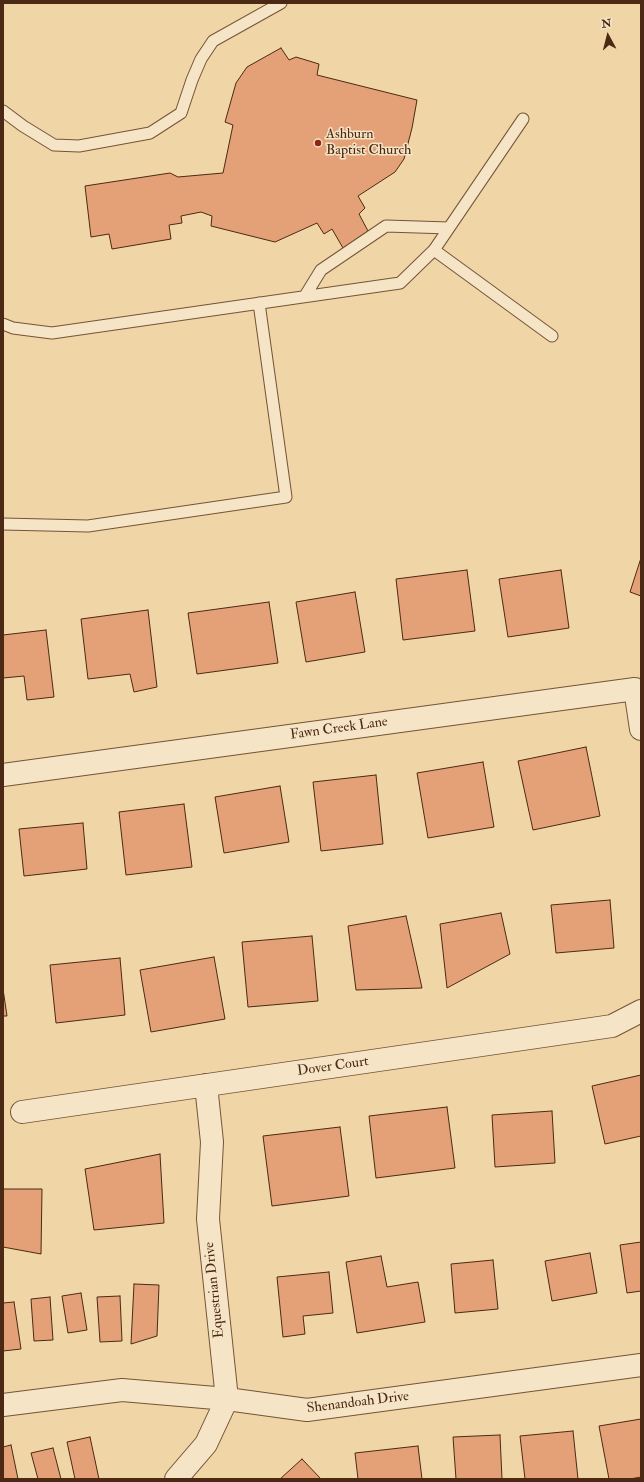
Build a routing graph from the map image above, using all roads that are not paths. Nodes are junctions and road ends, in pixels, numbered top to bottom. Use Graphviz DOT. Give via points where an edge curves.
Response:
graph roads {
  1 [pos="281,3"];
  2 [pos="3,111"];
  3 [pos="523,119"];
  4 [pos="449,228"];
  5 [pos="434,250"];
  6 [pos="305,296"];
  7 [pos="259,303"];
  8 [pos="3,324"];
  9 [pos="552,336"];
  10 [pos="3,524"];
  11 [pos="641,729"];
  12 [pos="3,775"];
  13 [pos="641,1011"];
  14 [pos="206,1085"];
  15 [pos="22,1112"];
  16 [pos="641,1365"];
  17 [pos="227,1399"];
  18 [pos="3,1405"];
  19 [pos="176,1479"];
  1 -- 2 [label="lane" via="213,41 201,59 181,113 150,133 79,146 54,145"];
  3 -- 4 [label="lane"];
  4 -- 5 [label="lane"];
  4 -- 6 [label="lane" via="386,226 321,270"];
  5 -- 6 [label="lane" via="400,283"];
  5 -- 9 [label="lane"];
  6 -- 7 [label="lane"];
  7 -- 8 [label="lane" via="52,333 13,328"];
  7 -- 10 [label="lane" via="286,497 88,526"];
  11 -- 12 [label="street, Fawn Creek Lane" via="635,689"];
  13 -- 14 [label="street, Dover Court" via="612,1026"];
  14 -- 15 [label="street, Dover Court"];
  14 -- 17 [label="street, Equestrian Drive" via="212,1142 208,1219"];
  16 -- 17 [label="street, Shenandoah Drive" via="307,1410"];
  17 -- 18 [label="street, Shenandoah Drive" via="122,1390"];
  17 -- 19 [label="street" via="206,1444"];
}
